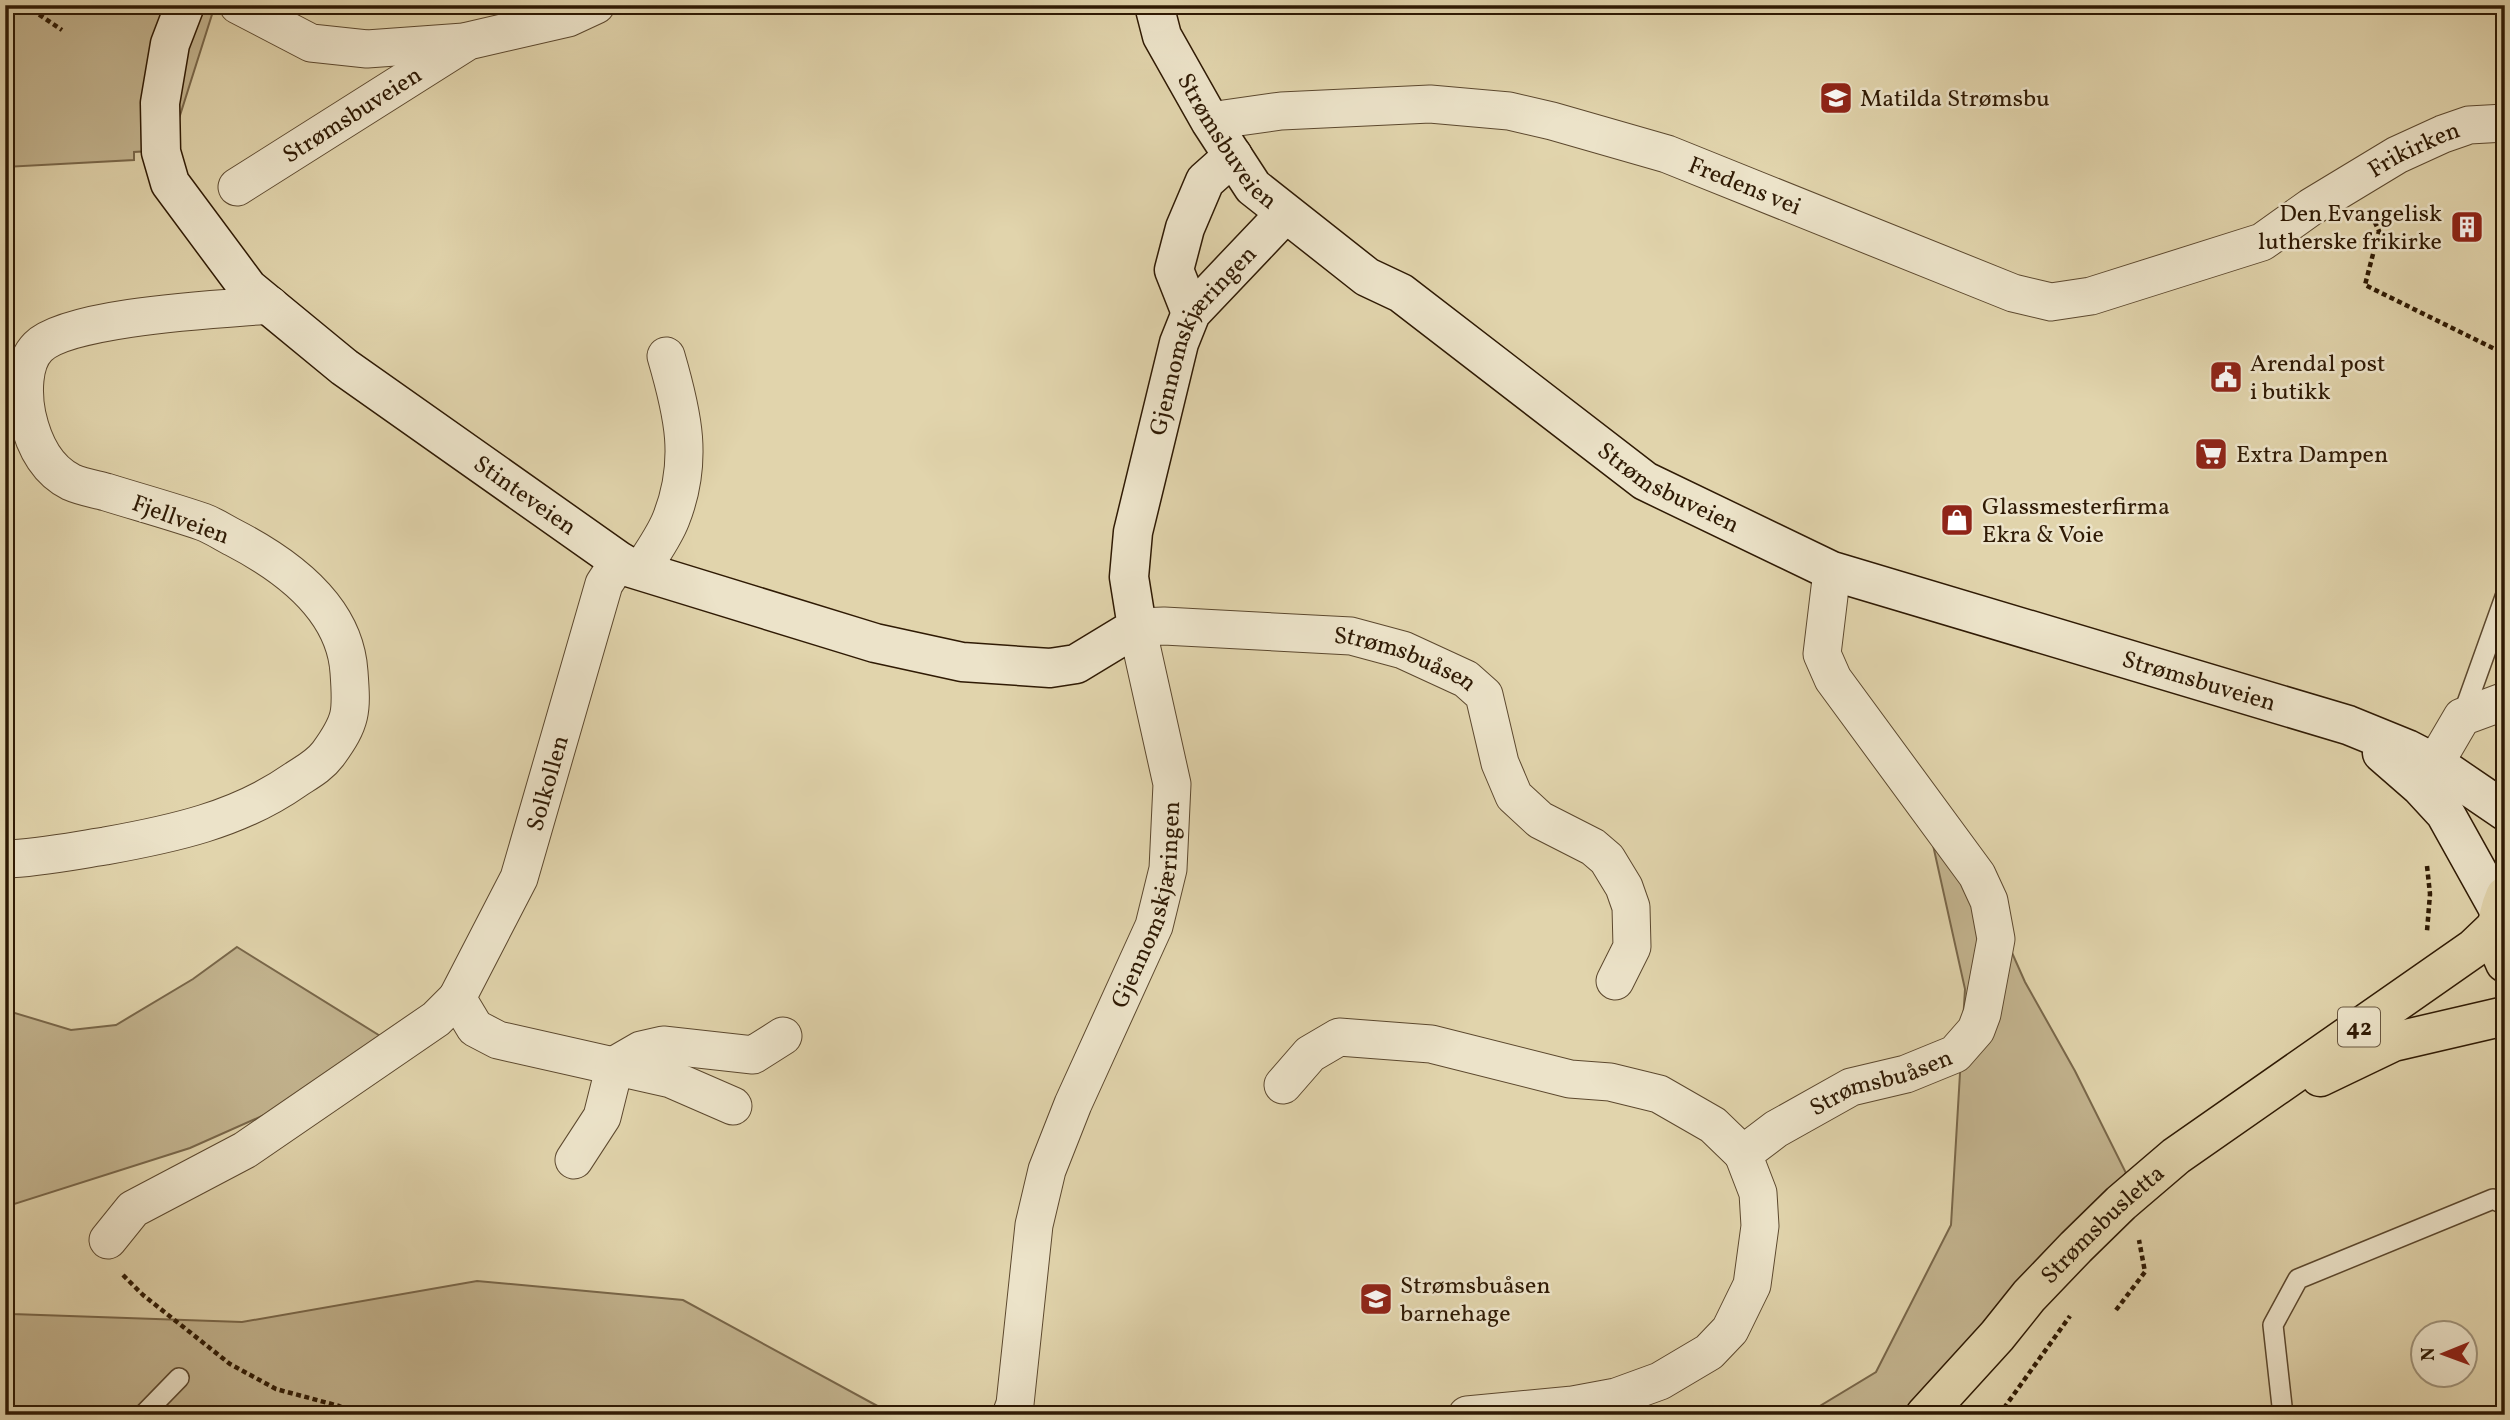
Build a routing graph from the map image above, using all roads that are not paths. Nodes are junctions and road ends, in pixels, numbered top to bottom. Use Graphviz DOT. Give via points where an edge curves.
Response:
graph roads {
  1 [pos="185,5"];
  2 [pos="238,5"];
  3 [pos="596,5"];
  4 [pos="1154,5"];
  5 [pos="468,41"];
  6 [pos="1210,121"];
  7 [pos="2505,123"];
  8 [pos="1233,156"];
  9 [pos="237,187"];
  10 [pos="1285,214"];
  11 [pos="2262,242"];
  12 [pos="270,305"];
  13 [pos="1191,313"];
  14 [pos="666,356"];
  15 [pos="16,366"];
  16 [pos="630,566"];
  17 [pos="1832,571"];
  18 [pos="2505,597"];
  19 [pos="1137,627"];
  20 [pos="2505,701"];
  21 [pos="2462,717"];
  22 [pos="2428,775"];
  23 [pos="2505,811"];
  24 [pos="5,859"];
  25 [pos="2500,911"];
  26 [pos="2505,963"];
  27 [pos="1615,981"];
  28 [pos="457,998"];
  29 [pos="2505,1016"];
  30 [pos="783,1036"];
  31 [pos="615,1065"];
  32 [pos="1283,1085"];
  33 [pos="733,1106"];
  34 [pos="2220,1124"];
  35 [pos="1743,1154"];
  36 [pos="574,1160"];
  37 [pos="2505,1205"];
  38 [pos="108,1240"];
  39 [pos="1997,1336"];
  40 [pos="178,1378"];
  41 [pos="143,1415"];
  42 [pos="1010,1415"];
  43 [pos="1467,1415"];
  44 [pos="1925,1415"];
  45 [pos="1952,1415"];
  46 [pos="2283,1415"];
  1 -- 12 [label="street, Stinteveien" via="170,44 160,103 160,152 170,183 248,288"];
  2 -- 5 [label="street, Strømsbuveien" via="312,43 367,48"];
  3 -- 5 [label="street, Strømsbuveien" via="568,18"];
  4 -- 6 [label="street, Strømsbuveien" via="1162,36"];
  5 -- 9 [label="street, Strømsbuveien"];
  6 -- 8 [label="street, Strømsbuveien"];
  6 -- 11 [label="street, Fredens vei" via="1281,111 1430,104 1509,111 1667,154 2013,293 2051,302 2091,296"];
  7 -- 11 [label="street, Frikirken" via="2469,125 2397,155"];
  8 -- 10 [label="street, Strømsbuveien" via="1253,187"];
  8 -- 13 [label="street" via="1205,181 1185,228 1174,270"];
  10 -- 13 [label="street, Gjennomskjæringen"];
  10 -- 17 [label="street, Strømsbuveien" via="1367,277 1401,293 1645,481"];
  12 -- 15 [label="street, Fjellveien" via="161,314 92,326 57,335"];
  12 -- 16 [label="street, Stinteveien" via="344,367"];
  13 -- 19 [label="street, Gjennomskjæringen" via="1179,343 1133,532 1129,577"];
  14 -- 16 [label="street, Solkollen" via="679,402 686,460 671,520"];
  15 -- 24 [label="street, Fjellveien" via="32,437 49,465 71,482 206,523 264,554 311,591 339,630 348,658 352,707 343,734 322,762 280,791 230,815 171,834 36,858"];
  16 -- 19 [label="street, Stinteveien" via="875,643 962,662 1050,668 1076,664"];
  16 -- 28 [label="street, Solkollen" via="604,584 519,878"];
  17 -- 22 [label="street, Strømsbuveien" via="2348,725"];
  17 -- 35 [label="street, Strømsbuåsen" via="1822,654 1833,679 1977,875 1989,901 1996,939 1982,1014 1976,1030 1955,1054 1906,1074 1852,1087 1776,1129"];
  18 -- 21 [label="lane"];
  19 -- 27 [label="street, Strømsbuåsen" via="1351,636 1404,650 1466,679 1484,695 1500,763 1514,796 1540,820 1593,847 1607,859 1624,887 1632,906 1632,947"];
  19 -- 42 [label="street, Gjennomskjæringen" via="1172,784 1168,869 1154,926 1047,1170 1034,1225 1015,1404"];
  20 -- 21 [label="street"];
  21 -- 22 [label="street"];
  22 -- 23 [label="street, Strømsbuveien"];
  22 -- 25 [label="street, Strømsbuveien"];
  25 -- 26 [label="main road" via="2500,952"];
  25 -- 34 [label="main road, Strømsbusletta / 42" via="2474,948"];
  28 -- 31 [label="street" via="475,1028 498,1040"];
  28 -- 38 [label="street, Solkollen" via="436,1019 245,1150 132,1209"];
  29 -- 34 [label="main road, Strømsbusletta / 42" via="2393,1042"];
  30 -- 31 [label="street" via="753,1055 663,1045"];
  31 -- 33 [label="street" via="671,1079"];
  31 -- 36 [label="street" via="602,1117"];
  32 -- 35 [label="street" via="1310,1054 1339,1037 1431,1044 1570,1079 1610,1082 1659,1094 1713,1125"];
  34 -- 39 [label="main road, Strømsbusletta / 42" via="2121,1203 2029,1296"];
  35 -- 43 [label="street" via="1758,1193 1760,1226 1752,1285 1730,1330 1709,1352 1660,1381 1616,1397"];
  37 -- 46 [label="lane" via="2493,1199 2298,1279 2273,1325"];
  39 -- 44 [label="main road, Strømsbusletta / 42"];
  39 -- 45 [label="main road, Strømsbusletta / 42"];
  40 -- 41 [label="lane"];
}
